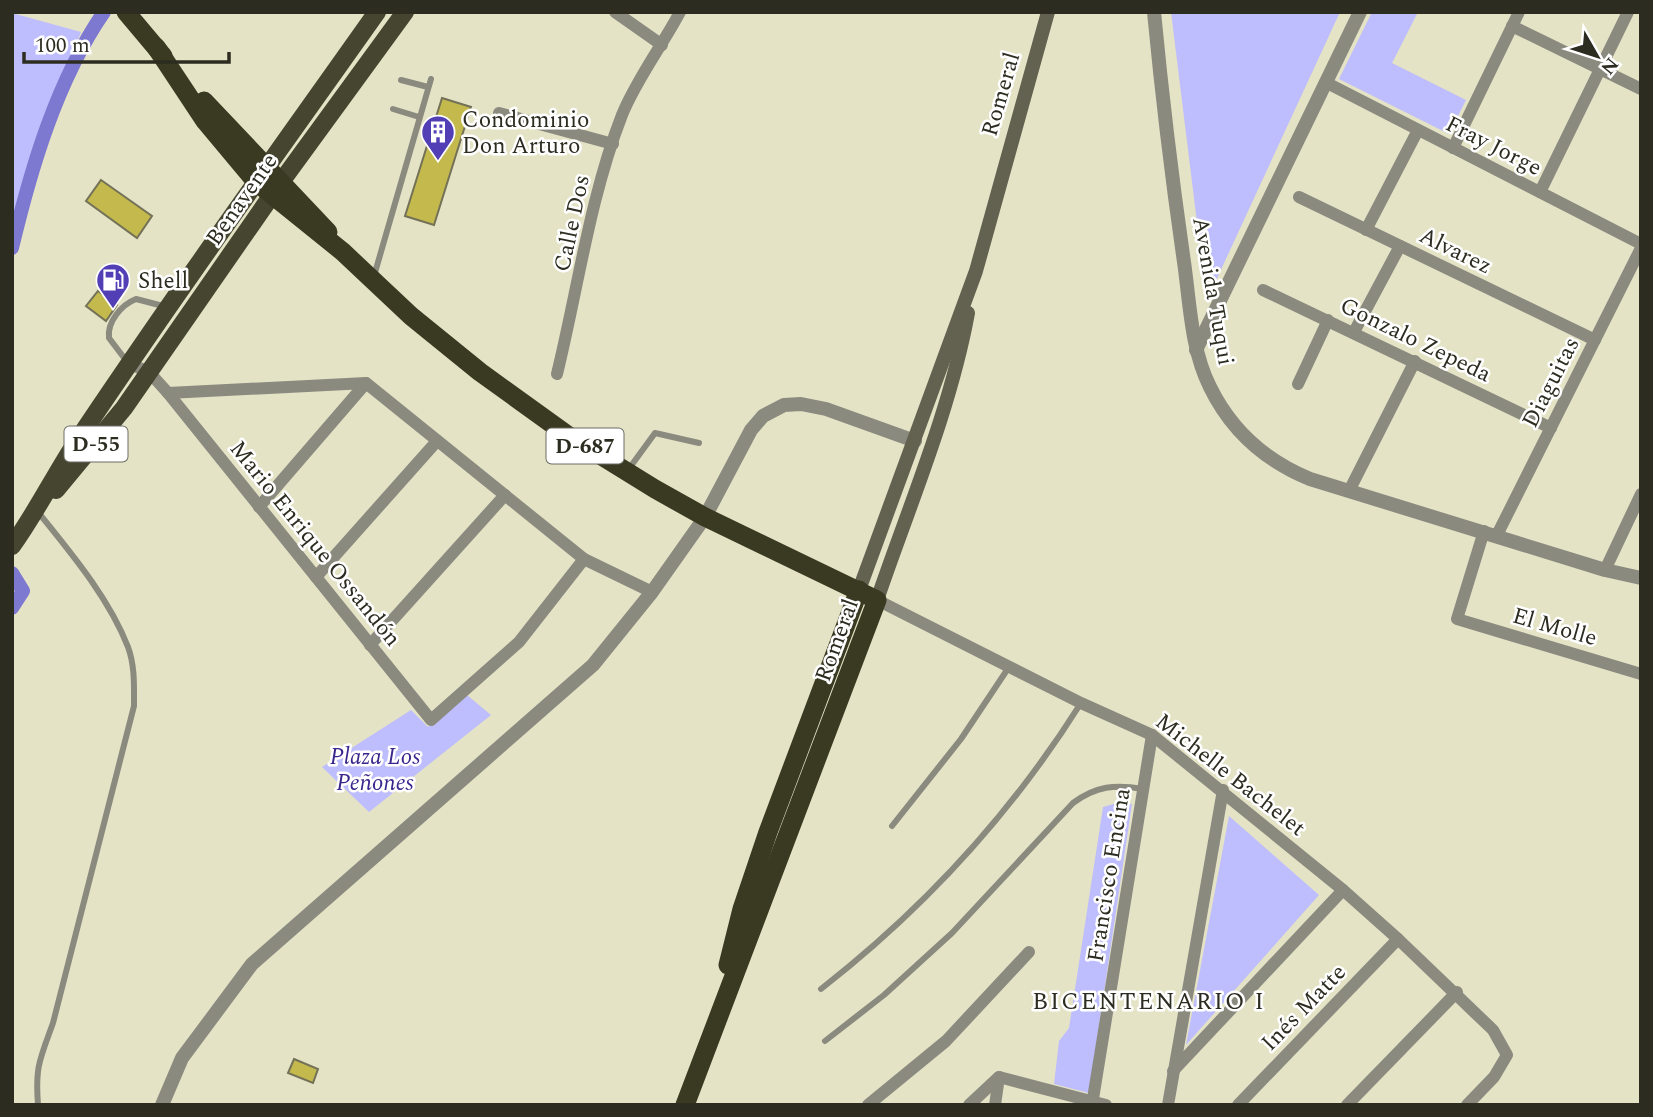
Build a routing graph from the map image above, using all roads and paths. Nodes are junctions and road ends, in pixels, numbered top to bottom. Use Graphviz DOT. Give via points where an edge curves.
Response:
graph roads {
  1 [pos="126,12"];
  2 [pos="377,12"];
  3 [pos="405,12"];
  4 [pos="615,12"];
  5 [pos="680,12"];
  6 [pos="1048,12"];
  7 [pos="1154,12"];
  8 [pos="1360,12"];
  9 [pos="1518,12"];
  10 [pos="1629,12"];
  11 [pos="1512,26"];
  12 [pos="662,45"];
  13 [pos="1600,69"];
  14 [pos="431,79"];
  15 [pos="401,80"];
  16 [pos="1327,83"];
  17 [pos="428,88"];
  18 [pos="1641,89"];
  19 [pos="393,109"];
  20 [pos="499,113"];
  21 [pos="419,117"];
  22 [pos="1418,130"];
  23 [pos="613,144"];
  24 [pos="1453,148"];
  25 [pos="261,175"];
  26 [pos="276,189"];
  27 [pos="1540,192"];
  28 [pos="1299,198"];
  29 [pos="1366,230"];
  30 [pos="1400,246"];
  31 [pos="1641,246"];
  32 [pos="976,271"];
  33 [pos="373,282"];
  34 [pos="1263,290"];
  35 [pos="169,308"];
  36 [pos="1328,320"];
  37 [pos="1354,332"];
  38 [pos="1595,340"];
  39 [pos="1196,350"];
  40 [pos="1415,361"];
  41 [pos="130,364"];
  42 [pos="149,372"];
  43 [pos="557,374"];
  44 [pos="366,383"];
  45 [pos="1298,384"];
  46 [pos="168,393"];
  47 [pos="1551,428"];
  48 [pos="437,440"];
  49 [pos="915,441"];
  50 [pos="699,443"];
  51 [pos="627,472"];
  52 [pos="1349,491"];
  53 [pos="1641,494"];
  54 [pos="505,495"];
  55 [pos="260,506"];
  56 [pos="37,510"];
  57 [pos="705,517"];
  58 [pos="1491,533"];
  59 [pos="12,547"];
  60 [pos="584,559"];
  61 [pos="1605,570"];
  62 [pos="316,577"];
  63 [pos="1641,578"];
  64 [pos="859,590"];
  65 [pos="652,592"];
  66 [pos="877,600"];
  67 [pos="1457,619"];
  68 [pos="370,645"];
  69 [pos="1009,667"];
  70 [pos="1641,674"];
  71 [pos="1081,703"];
  72 [pos="1152,734"];
  73 [pos="1143,789"];
  74 [pos="1223,790"];
  75 [pos="892,826"];
  76 [pos="1343,890"];
  77 [pos="1398,939"];
  78 [pos="1029,952"];
  79 [pos="821,989"];
  80 [pos="1457,992"];
  81 [pos="717,1019"];
  82 [pos="825,1041"];
  83 [pos="1172,1072"];
  84 [pos="999,1077"];
  85 [pos="1060,1099"];
  86 [pos="1092,1103"];
  87 [pos="38,1105"];
  88 [pos="162,1105"];
  89 [pos="685,1105"];
  90 [pos="869,1105"];
  91 [pos="969,1105"];
  92 [pos="995,1105"];
  93 [pos="1106,1105"];
  94 [pos="1168,1105"];
  95 [pos="1238,1105"];
  96 [pos="1347,1105"];
  97 [pos="1466,1105"];
  1 -- 25 [label="highway, D-687" via="156,47 213,131"];
  2 -- 25 [label="main road, Benavente"];
  3 -- 26 [label="main road, Benavente"];
  4 -- 12 [label="street"];
  5 -- 12 [label="street, Calle Dos"];
  6 -- 32 [label="main road, Romeral"];
  7 -- 39 [label="street, Avenida Tuqui"];
  8 -- 16 [label="street"];
  9 -- 11 [label="street"];
  10 -- 13 [label="street"];
  11 -- 13 [label="street"];
  11 -- 24 [label="street"];
  12 -- 23 [label="street, Calle Dos" via="623,113"];
  13 -- 18 [label="street"];
  13 -- 27 [label="street"];
  14 -- 17 [label="lane"];
  15 -- 17 [label="lane"];
  16 -- 22 [label="street, Fray Jorge"];
  16 -- 39 [label="street"];
  17 -- 21 [label="lane"];
  19 -- 21 [label="lane"];
  20 -- 23 [label="street"];
  21 -- 33 [label="lane"];
  22 -- 24 [label="street, Fray Jorge"];
  22 -- 29 [label="street"];
  23 -- 43 [label="street, Calle Dos" via="596,190"];
  24 -- 27 [label="street, Fray Jorge"];
  25 -- 26 [label="highway, D-687"];
  25 -- 35 [label="main road, Benavente / D-55"];
  26 -- 33 [label="highway, D-687"];
  26 -- 42 [label="main road, Benavente / D-55"];
  27 -- 31 [label="street, Fray Jorge"];
  28 -- 29 [label="street, Alvarez"];
  29 -- 30 [label="street, Alvarez"];
  30 -- 37 [label="street"];
  30 -- 38 [label="street, Alvarez"];
  31 -- 38 [label="street, Diaguitas"];
  32 -- 49 [label="main road, Romeral"];
  32 -- 66 [label="main road, Romeral" via="962,344"];
  33 -- 51 [label="highway, D-687" via="480,372"];
  34 -- 36 [label="street, Gonzalo Zepeda"];
  35 -- 41 [label="main road, Benavente / D-55"];
  35 -- 41 [label="lane" via="136,299 110,324 111,342"];
  36 -- 37 [label="street, Gonzalo Zepeda"];
  36 -- 45 [label="street"];
  37 -- 40 [label="street, Gonzalo Zepeda"];
  38 -- 47 [label="street, Diaguitas"];
  39 -- 52 [label="street, Avenida Tuqui" via="1217,401 1252,444 1296,473"];
  40 -- 47 [label="street, Gonzalo Zepeda"];
  40 -- 52 [label="street"];
  41 -- 42 [label="street"];
  41 -- 56 [label="main road, Benavente / D-55" via="72,448"];
  42 -- 46 [label="street, Mario Enrique Ossandón"];
  42 -- 56 [label="main road, Benavente / D-55" via="86,457"];
  44 -- 46 [label="street"];
  44 -- 48 [label="street"];
  44 -- 55 [label="street"];
  46 -- 55 [label="street, Mario Enrique Ossandón"];
  47 -- 58 [label="street, Diaguitas"];
  48 -- 54 [label="street"];
  48 -- 62 [label="street"];
  49 -- 57 [label="street" via="826,409 792,404 776,408 751,430"];
  49 -- 64 [label="main road, Romeral"];
  50 -- 51 [label="lane" via="655,433"];
  51 -- 57 [label="highway, D-687"];
  52 -- 58 [label="street, Avenida Tuqui"];
  53 -- 61 [label="street"];
  54 -- 60 [label="street"];
  54 -- 68 [label="street"];
  55 -- 62 [label="street, Mario Enrique Ossandón"];
  56 -- 59 [label="main road, Benavente / D-55"];
  56 -- 87 [label="lane" via="99,593 128,647 134,673 134,706 53,1023 39,1059"];
  57 -- 64 [label="highway, D-687"];
  57 -- 65 [label="street"];
  58 -- 61 [label="street, Avenida Tuqui"];
  58 -- 67 [label="street, Diaguitas"];
  60 -- 65 [label="street"];
  60 -- 68 [label="street, Mario Enrique Ossandón" via="519,642 431,720"];
  61 -- 63 [label="street, Avenida Tuqui"];
  62 -- 68 [label="street, Mario Enrique Ossandón"];
  64 -- 66 [label="highway, D-687"];
  64 -- 81 [label="highway, Romeral" via="742,909"];
  65 -- 88 [label="street" via="593,665 251,964 181,1058"];
  66 -- 69 [label="street, Michelle Bachelet"];
  66 -- 81 [label="highway, Romeral"];
  67 -- 70 [label="street, El Molle"];
  69 -- 71 [label="street, Michelle Bachelet"];
  69 -- 75 [label="lane" via="961,739"];
  71 -- 72 [label="street, Michelle Bachelet"];
  71 -- 79 [label="lane" via="1037,770 962,862 891,932"];
  72 -- 73 [label="street, Francisco Encina"];
  72 -- 74 [label="street, Michelle Bachelet"];
  73 -- 82 [label="lane" via="1108,786 1073,803 952,933"];
  73 -- 86 [label="street, Francisco Encina"];
  74 -- 76 [label="street, Michelle Bachelet"];
  74 -- 83 [label="street"];
  76 -- 77 [label="street, Michelle Bachelet"];
  76 -- 83 [label="street"];
  77 -- 80 [label="street, Michelle Bachelet"];
  77 -- 95 [label="street, Inés Matte"];
  78 -- 90 [label="street" via="946,1041"];
  80 -- 96 [label="street"];
  80 -- 97 [label="street, Michelle Bachelet" via="1493,1030 1507,1055 1494,1077"];
  81 -- 89 [label="highway, Romeral"];
  83 -- 94 [label="street"];
  84 -- 85 [label="street"];
  84 -- 91 [label="street"];
  84 -- 92 [label="street"];
  85 -- 86 [label="street"];
  86 -- 93 [label="street"];
}
